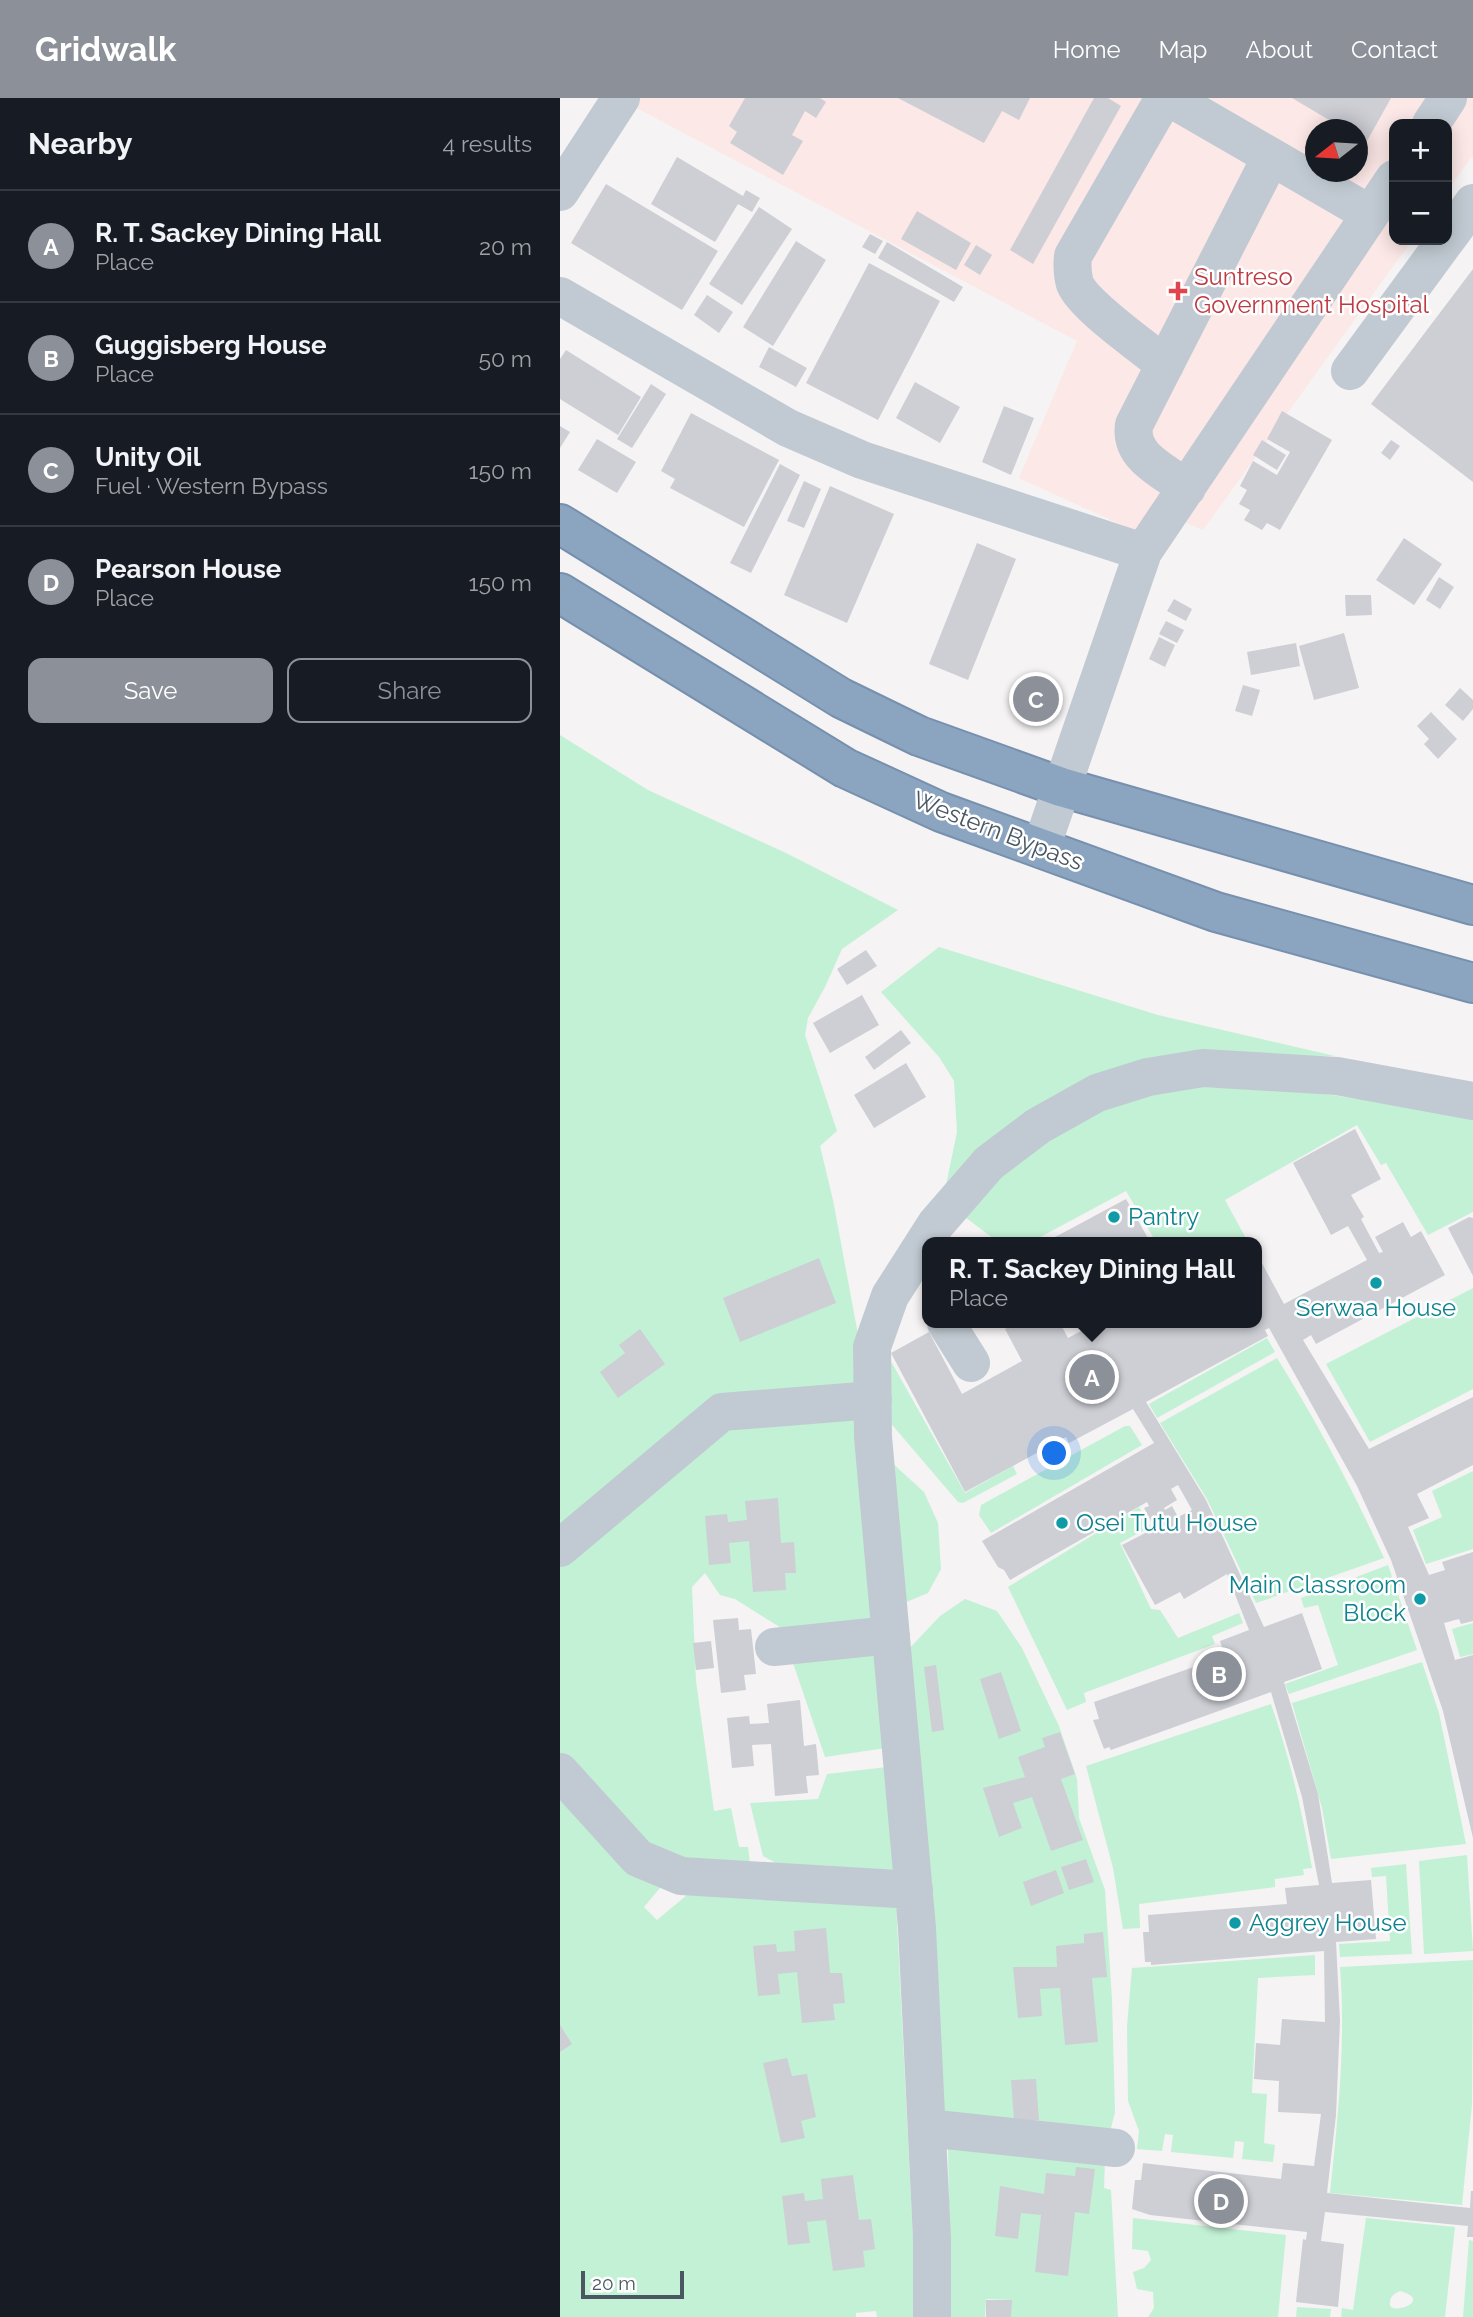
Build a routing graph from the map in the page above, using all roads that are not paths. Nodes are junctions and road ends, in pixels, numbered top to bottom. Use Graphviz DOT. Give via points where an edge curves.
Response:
graph roads {
  1 [pos="621,98"];
  2 [pos="1164,98"];
  3 [pos="1170,98"];
  4 [pos="1448,98"];
  5 [pos="1434,119"];
  6 [pos="1272,157"];
  7 [pos="1392,182"];
  8 [pos="560,192"];
  9 [pos="1473,203"];
  10 [pos="1370,214"];
  11 [pos="1452,232"];
  12 [pos="1443,245"];
  13 [pos="560,296"];
  14 [pos="1165,365"];
  15 [pos="1350,371"];
  16 [pos="1187,488"];
  17 [pos="560,524"];
  18 [pos="1143,552"];
  19 [pos="560,593"];
  20 [pos="1060,788"];
  21 [pos="1041,849"];
  22 [pos="1473,905"];
  23 [pos="1473,983"];
  24 [pos="1473,1101"];
  25 [pos="932,1237"];
  26 [pos="919,1278"];
  27 [pos="949,1328"];
  28 [pos="971,1363"];
  29 [pos="873,1400"];
  30 [pos="560,1548"];
  31 [pos="891,1634"];
  32 [pos="774,1647"];
  33 [pos="560,1772"];
  34 [pos="914,1890"];
  35 [pos="927,2128"];
  36 [pos="1116,2148"];
  37 [pos="932,2317"];
  1 -- 8 [label="street"];
  2 -- 14 [label="street" via="1073,256 1072,270 1086,300"];
  3 -- 6 [label="street"];
  4 -- 5 [label="street"];
  6 -- 10 [label="street"];
  6 -- 14 [label="street"];
  7 -- 10 [label="street"];
  9 -- 11 [label="street"];
  10 -- 16 [label="street"];
  12 -- 15 [label="street"];
  13 -- 18 [label="street" via="788,428 850,455"];
  14 -- 16 [label="street" via="1135,425 1134,442 1139,452"];
  16 -- 18 [label="street"];
  17 -- 20 [label="highway" via="841,698 919,736"];
  18 -- 20 [label="street"];
  19 -- 21 [label="highway, Western Bypass" via="845,768 941,812"];
  20 -- 21 [label="street"];
  20 -- 22 [label="highway"];
  21 -- 23 [label="highway, Western Bypass" via="1216,912"];
  24 -- 25 [label="street" via="1337,1076 1203,1068 1149,1077 1097,1093 1038,1126 989,1163 936,1224"];
  26 -- 29 [label="street" via="890,1296 872,1347"];
  27 -- 28 [label="street"];
  29 -- 30 [label="street" via="722,1412"];
  29 -- 31 [label="street"];
  31 -- 32 [label="street"];
  31 -- 34 [label="street"];
  33 -- 34 [label="street" via="638,1858 681,1877"];
  34 -- 35 [label="street"];
  35 -- 36 [label="street"];
  35 -- 37 [label="street"];
}
